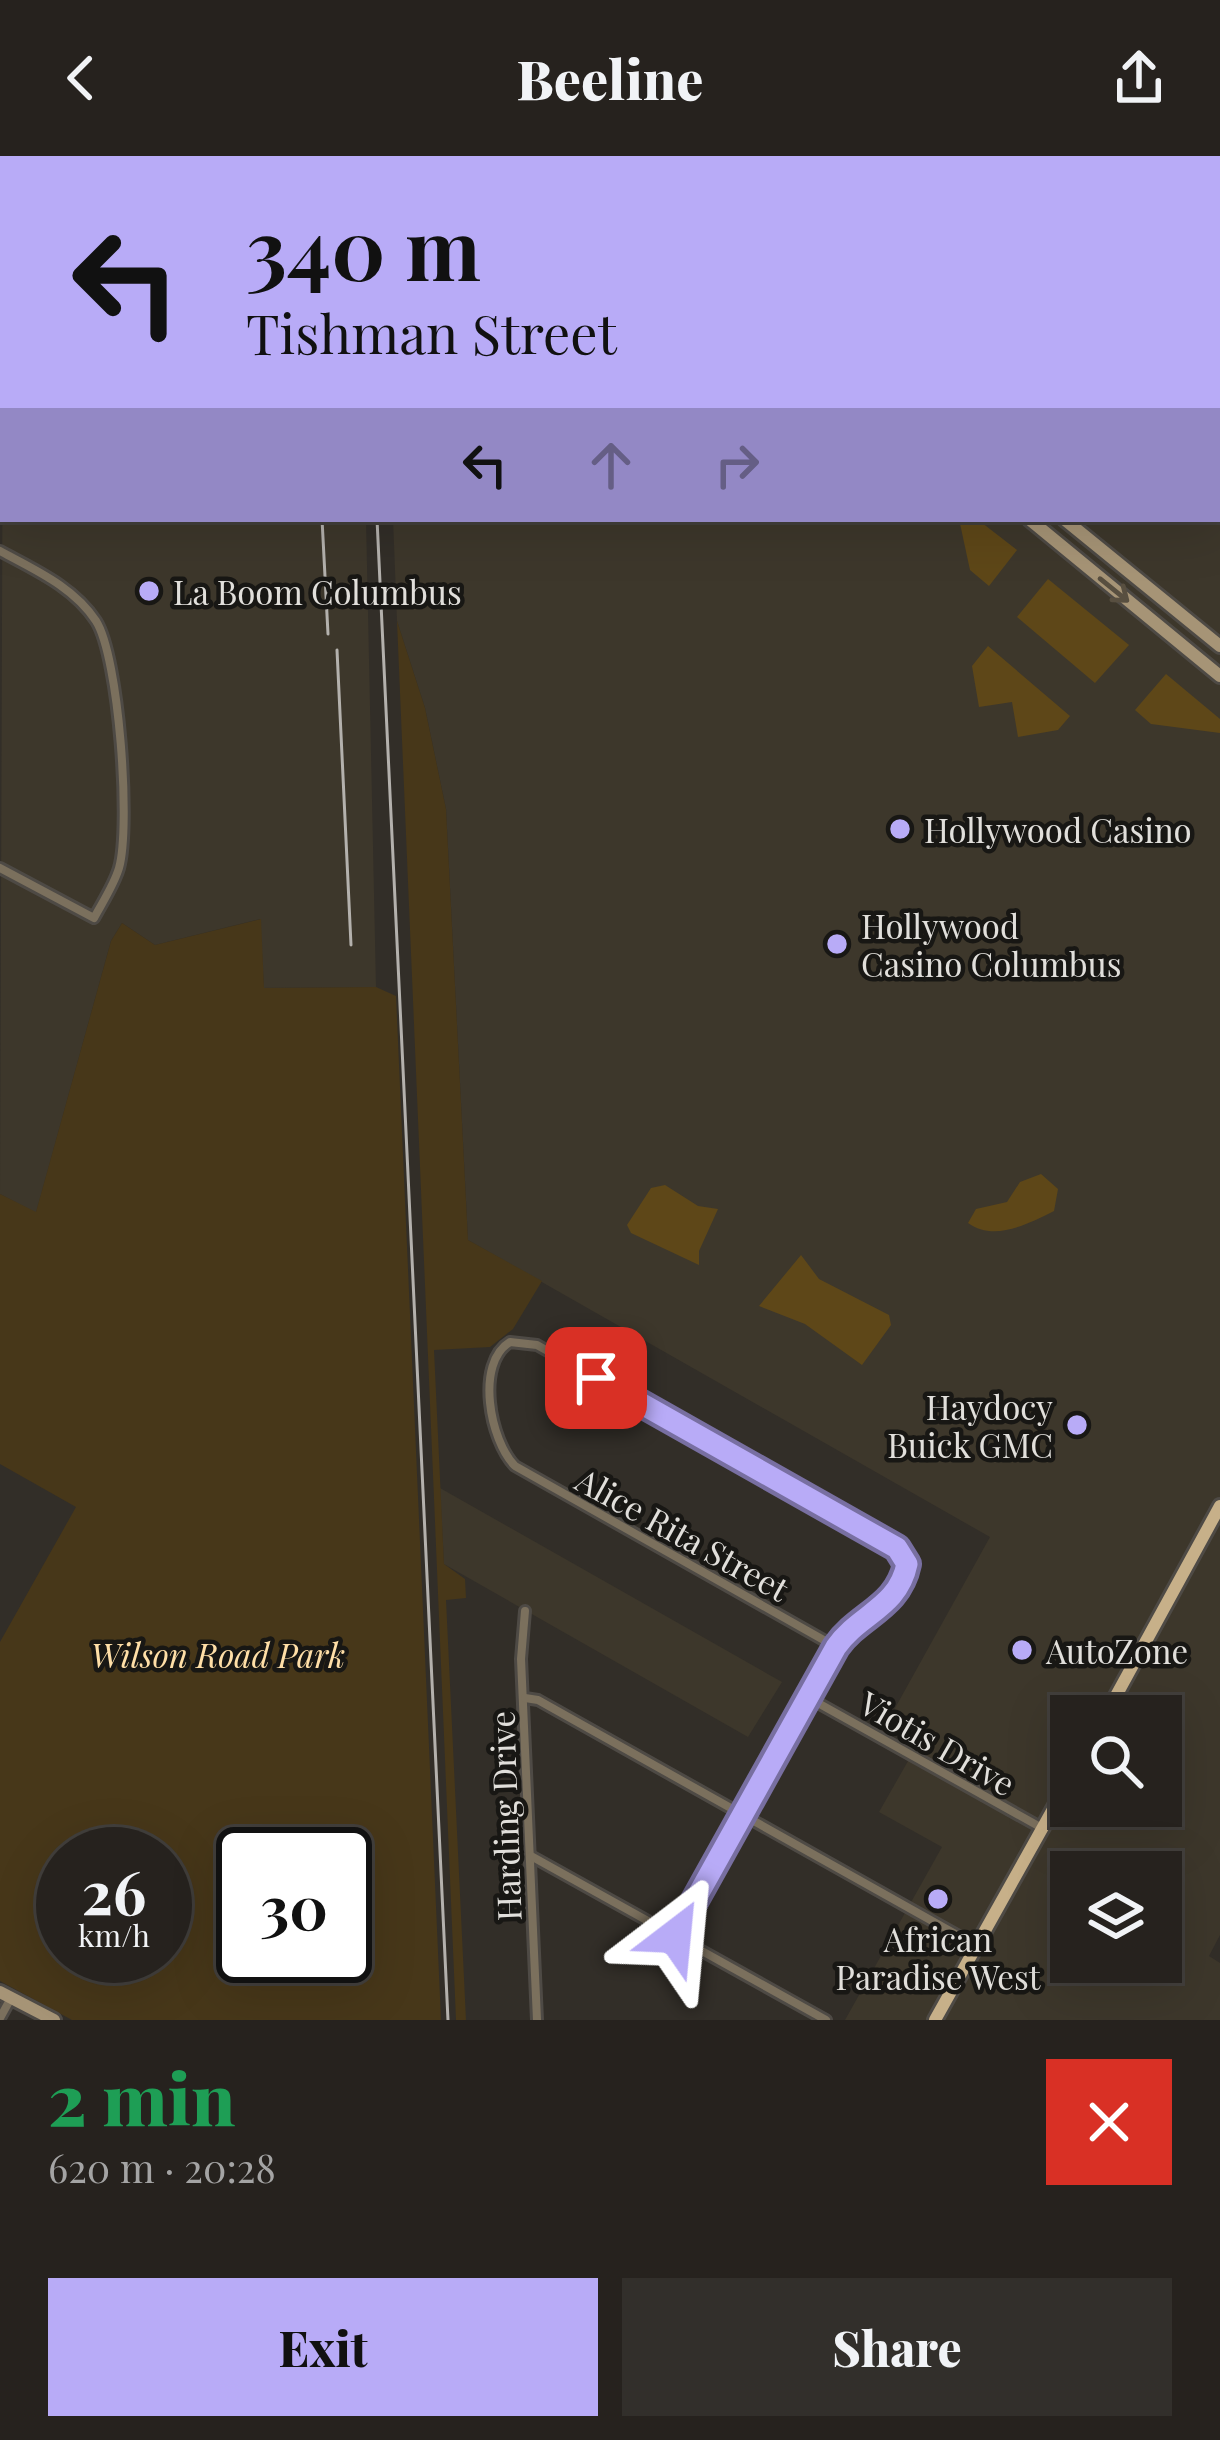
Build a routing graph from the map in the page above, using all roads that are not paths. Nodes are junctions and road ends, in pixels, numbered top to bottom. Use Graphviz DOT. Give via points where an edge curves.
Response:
graph roads {
  1 [pos="1033,522"];
  2 [pos="1069,523"];
  3 [pos="0,551"];
  4 [pos="1220,646"];
  5 [pos="1220,676"];
  6 [pos="0,868"];
  7 [pos="1220,1506"];
  8 [pos="525,1611"];
  9 [pos="836,1647"];
  10 [pos="1116,1695"];
  11 [pos="525,1698"];
  12 [pos="808,1698"];
  13 [pos="1050,1814"];
  14 [pos="743,1815"];
  15 [pos="1042,1828"];
  16 [pos="531,1856"];
  17 [pos="675,1936"];
  18 [pos="977,1946"];
  19 [pos="6,1995"];
  20 [pos="0,2018"];
  21 [pos="538,2019"];
  22 [pos="53,2020"];
  23 [pos="826,2020"];
  24 [pos="935,2020"];
  1 -- 5 [label="main road, one-way"];
  2 -- 4 [label="main road"];
  3 -- 6 [label="street" via="82,602 99,625 112,658 122,819 119,867 94,918"];
  7 -- 10 [label="main road"];
  8 -- 11 [label="street, Harding Drive"];
  9 -- 9 [label="street, Alice Rita Street" via="508,1458 494,1424 498,1351 524,1341 555,1355 897,1548 907,1564 883,1610"];
  9 -- 12 [label="street"];
  11 -- 14 [label="street"];
  11 -- 16 [label="street, Harding Drive"];
  12 -- 14 [label="street"];
  12 -- 15 [label="street, Viotis Drive"];
  13 -- 15 [label="main road"];
  14 -- 17 [label="street"];
  14 -- 18 [label="street"];
  15 -- 18 [label="main road"];
  16 -- 17 [label="street"];
  16 -- 21 [label="street, Harding Drive"];
  17 -- 23 [label="street"];
  18 -- 24 [label="main road"];
  19 -- 20 [label="street"];
  19 -- 22 [label="main road"];
}
